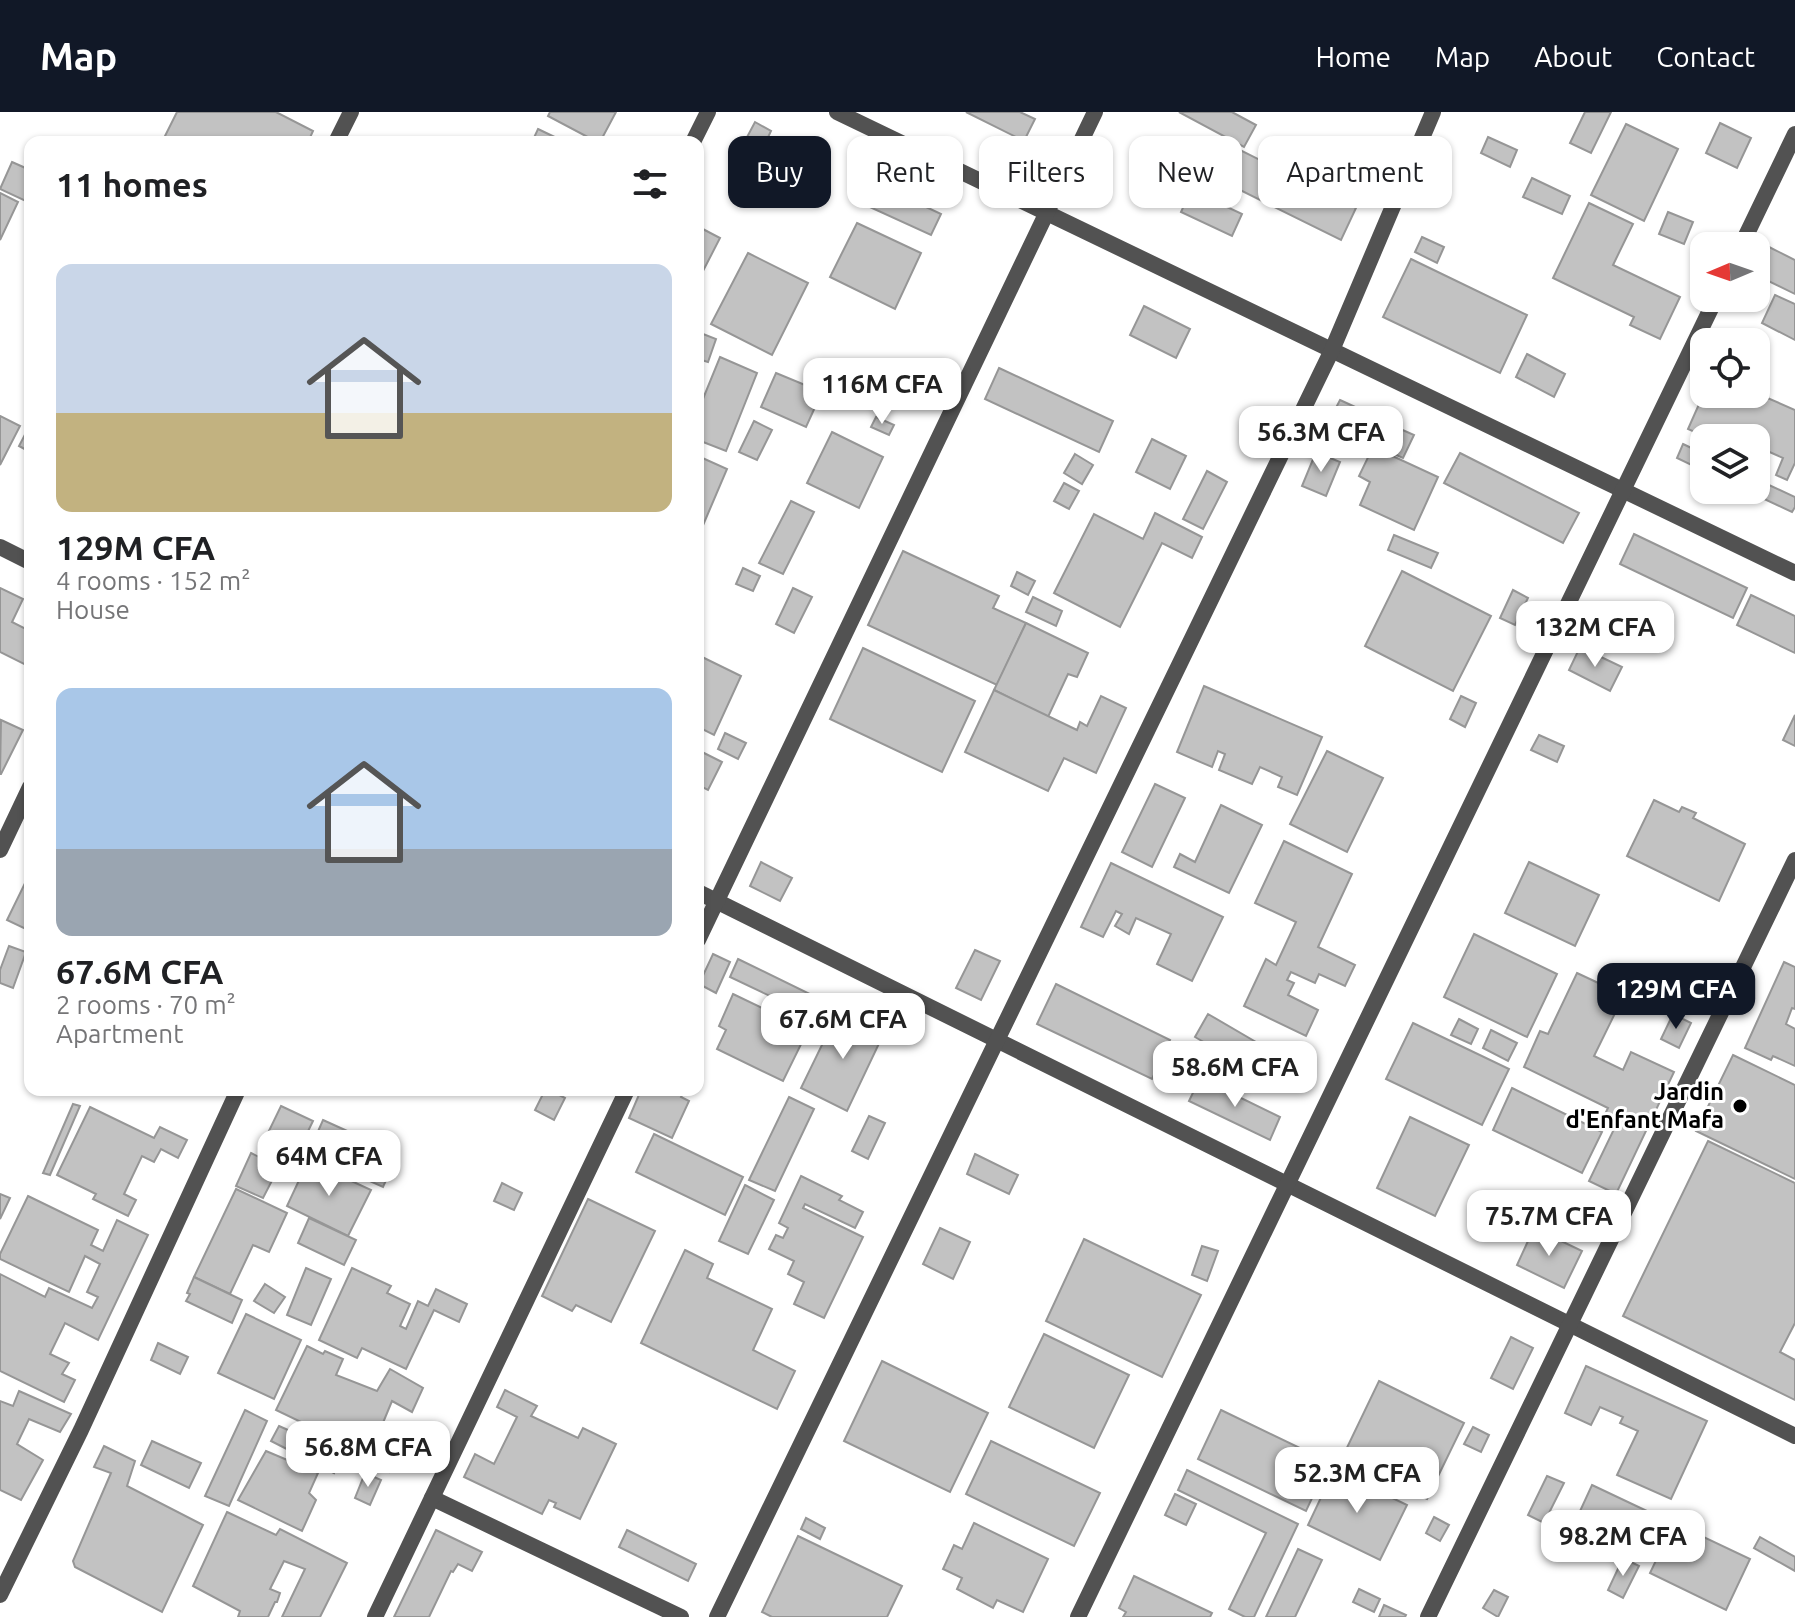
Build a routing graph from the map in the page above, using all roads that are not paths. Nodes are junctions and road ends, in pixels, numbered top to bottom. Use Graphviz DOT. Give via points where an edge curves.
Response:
graph roads {
  1 [pos="351,112"];
  2 [pos="708,112"];
  3 [pos="837,112"];
  4 [pos="1095,112"];
  5 [pos="1433,112"];
  6 [pos="1795,134"];
  7 [pos="339,136"];
  8 [pos="696,136"];
  9 [pos="1047,213"];
  10 [pos="1748,232"];
  11 [pos="1709,312"];
  12 [pos="1332,350"];
  13 [pos="1623,490"];
  14 [pos="0,547"];
  15 [pos="24,559"];
  16 [pos="1795,573"];
  17 [pos="24,800"];
  18 [pos="0,850"];
  19 [pos="1795,860"];
  20 [pos="704,895"];
  21 [pos="717,902"];
  22 [pos="704,928"];
  23 [pos="997,1041"];
  24 [pos="235,1096"];
  25 [pos="624,1096"];
  26 [pos="1286,1184"];
  27 [pos="1570,1324"];
  28 [pos="1795,1436"];
  29 [pos="432,1498"];
  30 [pos="0,1595"];
  31 [pos="375,1617"];
  32 [pos="681,1617"];
  33 [pos="717,1617"];
  34 [pos="1078,1617"];
  35 [pos="1428,1617"];
  1 -- 7 [label="street"];
  2 -- 8 [label="street"];
  3 -- 9 [label="street"];
  4 -- 9 [label="street"];
  5 -- 12 [label="street"];
  6 -- 10 [label="street"];
  9 -- 12 [label="street"];
  9 -- 21 [label="street"];
  11 -- 13 [label="street"];
  12 -- 13 [label="street"];
  12 -- 23 [label="street"];
  13 -- 16 [label="street"];
  13 -- 26 [label="street"];
  14 -- 15 [label="street"];
  17 -- 18 [label="street"];
  19 -- 27 [label="street"];
  20 -- 21 [label="street"];
  21 -- 22 [label="street"];
  21 -- 23 [label="street"];
  23 -- 26 [label="street"];
  23 -- 33 [label="street"];
  24 -- 30 [label="street"];
  25 -- 29 [label="street"];
  26 -- 27 [label="street"];
  26 -- 34 [label="street"];
  27 -- 28 [label="street"];
  27 -- 35 [label="street"];
  29 -- 31 [label="street"];
  29 -- 32 [label="street"];
}
